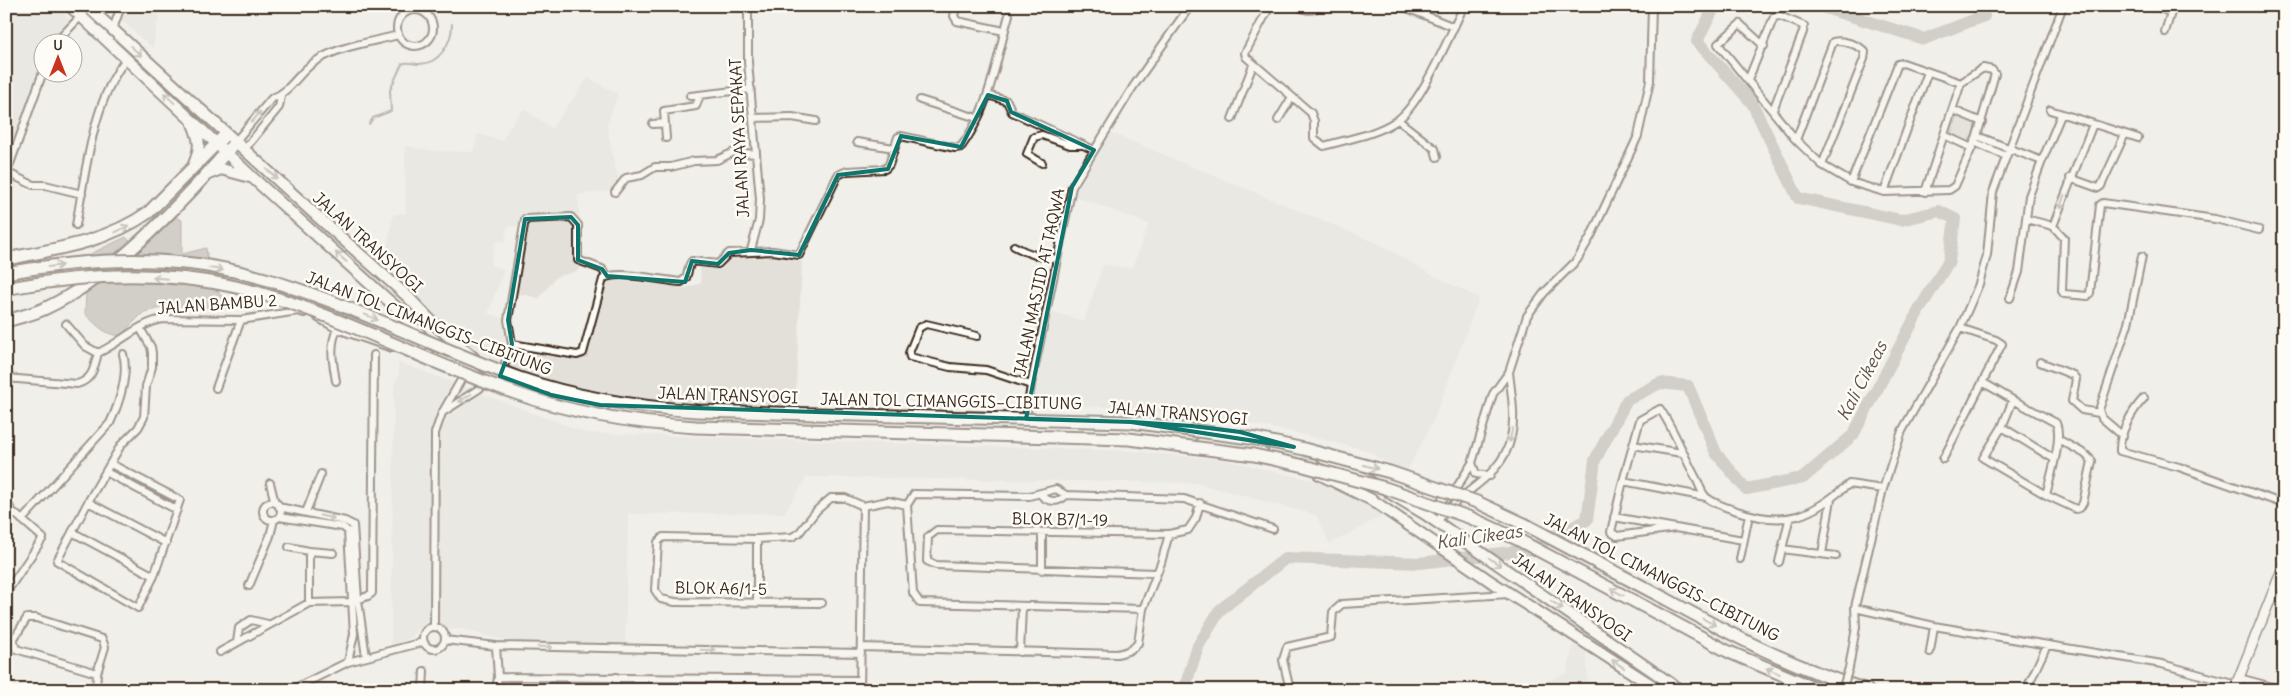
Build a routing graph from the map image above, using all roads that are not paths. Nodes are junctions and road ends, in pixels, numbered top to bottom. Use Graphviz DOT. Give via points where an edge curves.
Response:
graph roads {
  1 [pos="70,6"];
  2 [pos="87,6"];
  3 [pos="120,6"];
  4 [pos="748,6"];
  5 [pos="956,6"];
  6 [pos="1190,6"];
  7 [pos="1270,6"];
  8 [pos="1297,6"];
  9 [pos="1319,6"];
  10 [pos="1396,6"];
  11 [pos="1464,6"];
  12 [pos="1652,6"];
  13 [pos="2063,6"];
  14 [pos="2156,6"];
  15 [pos="2172,9"];
  16 [pos="81,16"];
  17 [pos="1009,16"];
  18 [pos="1454,27"];
  19 [pos="113,29"];
  20 [pos="66,32"];
  21 [pos="1004,32"];
  22 [pos="2166,32"];
  23 [pos="398,35"];
  24 [pos="1764,46"];
  25 [pos="126,58"];
  26 [pos="1253,66"];
  27 [pos="1928,72"];
  28 [pos="1748,80"];
  29 [pos="39,82"];
  30 [pos="1961,83"];
  31 [pos="751,89"];
  32 [pos="700,95"];
  33 [pos="988,95"];
  34 [pos="281,96"];
  35 [pos="690,96"];
  36 [pos="1292,97"];
  37 [pos="920,100"];
  38 [pos="1774,110"];
  39 [pos="1952,110"];
  40 [pos="2050,110"];
  41 [pos="2061,115"];
  42 [pos="753,118"];
  43 [pos="977,118"];
  44 [pos="191,119"];
  45 [pos="1232,119"];
  46 [pos="1278,120"];
  47 [pos="1398,120"];
  48 [pos="816,121"];
  49 [pos="1982,122"];
  50 [pos="665,123"];
  51 [pos="653,124"];
  52 [pos="2093,124"];
  53 [pos="226,134"];
  54 [pos="2125,134"];
  55 [pos="1944,135"];
  56 [pos="666,138"];
  57 [pos="2138,138"];
  58 [pos="1796,140"];
  59 [pos="857,142"];
  60 [pos="1974,142"];
  61 [pos="217,143"];
  62 [pos="1084,145"];
  63 [pos="239,146"];
  64 [pos="894,148"];
  65 [pos="1094,150"];
  66 [pos="226,152"];
  67 [pos="2007,152"];
  68 [pos="756,154"];
  69 [pos="1437,157"];
  70 [pos="2042,161"];
  71 [pos="1042,163"];
  72 [pos="1822,165"];
  73 [pos="193,168"];
  74 [pos="7,174"];
  75 [pos="205,175"];
  76 [pos="253,178"];
  77 [pos="2070,178"];
  78 [pos="1851,182"];
  79 [pos="615,192"];
  80 [pos="1884,192"];
  81 [pos="1925,192"];
  82 [pos="82,194"];
  83 [pos="2026,219"];
  84 [pos="76,225"];
  85 [pos="2052,226"];
  86 [pos="2260,230"];
  87 [pos="1014,246"];
  88 [pos="751,250"];
  89 [pos="2142,256"];
  90 [pos="6,259"];
  91 [pos="1057,259"];
  92 [pos="6,273"];
  93 [pos="607,276"];
  94 [pos="8,288"];
  95 [pos="2010,298"];
  96 [pos="241,320"];
  97 [pos="6,322"];
  98 [pos="66,324"];
  99 [pos="140,328"];
  100 [pos="1960,328"];
  101 [pos="337,329"];
  102 [pos="977,336"];
  103 [pos="512,344"];
  104 [pos="98,353"];
  105 [pos="122,354"];
  106 [pos="374,355"];
  107 [pos="449,357"];
  108 [pos="2040,362"];
  109 [pos="468,368"];
  110 [pos="1509,372"];
  111 [pos="500,376"];
  112 [pos="6,378"];
  113 [pos="336,381"];
  114 [pos="1984,382"];
  115 [pos="488,383"];
  116 [pos="1031,385"];
  117 [pos="216,388"];
  118 [pos="2144,398"];
  119 [pos="2013,400"];
  120 [pos="442,413"];
  121 [pos="2099,413"];
  122 [pos="903,414"];
  123 [pos="932,416"];
  124 [pos="1026,418"];
  125 [pos="2002,427"];
  126 [pos="905,434"];
  127 [pos="932,435"];
  128 [pos="2123,436"];
  129 [pos="2058,439"];
  130 [pos="1634,445"];
  131 [pos="1682,453"];
  132 [pos="1943,459"];
  133 [pos="2054,459"];
  134 [pos="1472,463"];
  135 [pos="111,464"];
  136 [pos="106,472"];
  137 [pos="321,474"];
  138 [pos="1490,476"];
  139 [pos="1623,481"];
  140 [pos="270,483"];
  141 [pos="1883,489"];
  142 [pos="1040,494"];
  143 [pos="1066,495"];
  144 [pos="2046,495"];
  145 [pos="1706,497"];
  146 [pos="1831,499"];
  147 [pos="6,501"];
  148 [pos="88,502"];
  149 [pos="1200,503"];
  150 [pos="2284,504"];
  151 [pos="277,505"];
  152 [pos="908,505"];
  153 [pos="863,506"];
  154 [pos="176,510"];
  155 [pos="12,511"];
  156 [pos="306,512"];
  157 [pos="1425,514"];
  158 [pos="1749,515"];
  159 [pos="1614,517"];
  160 [pos="276,518"];
  161 [pos="6,520"];
  162 [pos="22,520"];
  163 [pos="1789,520"];
  164 [pos="1440,524"];
  165 [pos="1676,528"];
  166 [pos="1273,529"];
  167 [pos="72,532"];
  168 [pos="1042,532"];
  169 [pos="1169,534"];
  170 [pos="757,539"];
  171 [pos="1743,540"];
  172 [pos="166,543"];
  173 [pos="290,547"];
  174 [pos="1782,549"];
  175 [pos="308,551"];
  176 [pos="333,553"];
  177 [pos="1822,554"];
  178 [pos="1836,556"];
  179 [pos="1740,559"];
  180 [pos="1779,562"];
  181 [pos="2284,565"];
  182 [pos="1042,570"];
  183 [pos="1156,573"];
  184 [pos="154,576"];
  185 [pos="248,586"];
  186 [pos="6,593"];
  187 [pos="1511,594"];
  188 [pos="354,601"];
  189 [pos="757,602"];
  190 [pos="309,604"];
  191 [pos="822,604"];
  192 [pos="1022,607"];
  193 [pos="1855,608"];
  194 [pos="1143,609"];
  195 [pos="268,624"];
  196 [pos="434,626"];
  197 [pos="1934,626"];
  198 [pos="445,640"];
  199 [pos="237,642"];
  200 [pos="424,642"];
  201 [pos="2047,645"];
  202 [pos="496,646"];
  203 [pos="861,650"];
  204 [pos="220,652"];
  205 [pos="1020,652"];
  206 [pos="1930,652"];
  207 [pos="366,657"];
  208 [pos="348,662"];
  209 [pos="424,671"];
  210 [pos="97,673"];
  211 [pos="498,676"];
  212 [pos="616,677"];
  213 [pos="860,680"];
  214 [pos="2236,684"];
  215 [pos="96,690"];
  216 [pos="291,690"];
  217 [pos="423,690"];
  218 [pos="496,690"];
  219 [pos="616,690"];
  220 [pos="860,690"];
  221 [pos="1290,690"];
  222 [pos="1659,690"];
  223 [pos="1680,690"];
  224 [pos="1819,690"];
  225 [pos="1842,690"];
  226 [pos="1867,690"];
  227 [pos="2026,690"];
  228 [pos="2284,690"];
  1 -- 16 [label="highway, JALAN TRANSYOGI"];
  2 -- 19 [label="highway, JALAN TRANSYOGI"];
  3 -- 19 [label="street"];
  4 -- 31 [label="street, JALAN RAYA SEPAKAT"];
  5 -- 21 [label="street" via="954,16 957,21"];
  6 -- 65 [label="street, JALAN MASJID AT TAQWA"];
  7 -- 26 [label="street" via="1245,53"];
  8 -- 9 [label="street" via="1305,10"];
  10 -- 18 [label="street"];
  11 -- 18 [label="street"];
  12 -- 110 [label="street" via="1650,81 1638,136 1577,260 1544,293 1527,316"];
  13 -- 67 [label="street"];
  14 -- 15 [label="street"];
  15 -- 22 [label="street"];
  16 -- 20 [label="street"];
  16 -- 25 [label="highway, JALAN TRANSYOGI"];
  17 -- 21 [label="street"];
  18 -- 47 [label="street" via="1419,94"];
  19 -- 53 [label="highway, JALAN TRANSYOGI, one-way"];
  21 -- 33 [label="street"];
  23 -- 23 [label="street" via="397,26 406,12 424,12 432,20 433,32 427,42 417,46 406,44"];
  23 -- 34 [label="street" via="315,61"];
  24 -- 28 [label="street"];
  24 -- 28 [label="street" via="1740,24 1719,42 1722,51"];
  24 -- 38 [label="street" via="1776,16 1804,26"];
  44 -- 25 [label="highway, JALAN TRANSYOGI, one-way"];
  25 -- 82 [label="street" via="105,97 96,123"];
  26 -- 36 [label="street"];
  26 -- 45 [label="street"];
  27 -- 30 [label="street"];
  27 -- 78 [label="street" via="1903,63 1897,65"];
  27 -- 80 [label="street"];
  28 -- 38 [label="street"];
  29 -- 74 [label="street"];
  30 -- 39 [label="street"];
  30 -- 49 [label="street" via="1983,68 1992,70 1995,79"];
  31 -- 32 [label="street"];
  31 -- 42 [label="street, JALAN RAYA SEPAKAT"];
  32 -- 35 [label="street"];
  32 -- 50 [label="street" via="696,106 665,110"];
  33 -- 43 [label="street"];
  33 -- 62 [label="street" via="1007,102 1012,112"];
  34 -- 63 [label="street" via="279,107"];
  63 -- 34 [label="street, one-way" via="272,98"];
  36 -- 46 [label="street"];
  36 -- 47 [label="street" via="1311,113 1314,138 1324,146 1378,130"];
  37 -- 43 [label="street"];
  38 -- 58 [label="street"];
  39 -- 49 [label="street"];
  39 -- 55 [label="street"];
  40 -- 41 [label="street"];
  41 -- 52 [label="street"];
  41 -- 70 [label="street"];
  42 -- 48 [label="street" via="792,117"];
  42 -- 68 [label="street, JALAN RAYA SEPAKAT"];
  43 -- 64 [label="street" via="961,147 901,136"];
  44 -- 61 [label="highway, JALAN TRANSYOGI"];
  44 -- 73 [label="highway" via="200,142"];
  47 -- 69 [label="street" via="1435,149"];
  49 -- 60 [label="street"];
  50 -- 51 [label="street"];
  50 -- 56 [label="street"];
  52 -- 54 [label="street"];
  52 -- 77 [label="street"];
  53 -- 61 [label="highway"];
  53 -- 63 [label="highway, JALAN TRANSYOGI"];
  54 -- 57 [label="street"];
  54 -- 77 [label="street" via="2101,186 2098,188"];
  55 -- 60 [label="street"];
  55 -- 81 [label="street"];
  58 -- 72 [label="street"];
  58 -- 72 [label="street" via="1833,42 1861,47 1865,52 1864,59"];
  59 -- 64 [label="street"];
  60 -- 67 [label="street"];
  60 -- 81 [label="street" via="1957,183 1949,190"];
  61 -- 66 [label="highway, JALAN TRANSYOGI"];
  61 -- 73 [label="highway"];
  62 -- 65 [label="street"];
  62 -- 71 [label="street" via="1042,135 1034,137 1027,154"];
  63 -- 66 [label="highway"];
  63 -- 111 [label="highway, JALAN TRANSYOGI, one-way" via="468,354"];
  64 -- 88 [label="street" via="885,169 847,171 838,175 799,255"];
  65 -- 91 [label="street, JALAN MASJID AT TAQWA" via="1072,187"];
  66 -- 75 [label="highway"];
  66 -- 76 [label="highway, JALAN TRANSYOGI"];
  67 -- 70 [label="street"];
  67 -- 100 [label="street" via="1993,192 1987,255 1979,284"];
  68 -- 79 [label="street" via="734,152 717,160 655,167 642,175 626,178"];
  68 -- 88 [label="street, JALAN RAYA SEPAKAT" via="759,220"];
  70 -- 83 [label="street" via="2029,196"];
  72 -- 78 [label="street"];
  90 -- 73 [label="highway, one-way" via="92,241 118,232 149,212"];
  74 -- 82 [label="street" via="33,185"];
  75 -- 76 [label="highway" via="220,170"];
  75 -- 97 [label="highway, bridge" via="105,271 45,308"];
  107 -- 76 [label="highway, JALAN TRANSYOGI, one-way" via="421,337 399,310"];
  77 -- 85 [label="street, one-way"];
  78 -- 80 [label="street"];
  80 -- 81 [label="street"];
  82 -- 84 [label="street"];
  83 -- 85 [label="street"];
  83 -- 95 [label="street" via="2019,272"];
  85 -- 86 [label="street" via="2064,238 2062,291 2064,294 2088,296 2103,202"];
  87 -- 91 [label="street" via="1027,254"];
  88 -- 93 [label="street" via="729,253 718,264 692,261 686,278 681,282"];
  89 -- 121 [label="street" via="2128,324"];
  91 -- 116 [label="street, JALAN MASJID AT TAQWA"];
  92 -- 226 [label="highway, JALAN TOL CIMANGGIS–CIBITUNG, one-way, bridge" via="101,261 150,261 238,272 353,310 520,378 605,401 650,408 1131,422 1257,439 1304,449 1390,472 1477,502 1737,637"];
  93 -- 103 [label="street" via="602,280 582,353 577,355"];
  93 -- 103 [label="street" via="602,269 578,260 578,225 571,217 525,220 508,320"];
  224 -- 94 [label="highway, JALAN TOL CIMANGGIS–CIBITUNG, one-way, bridge" via="1729,652 1517,539 1471,518 1385,488 1300,465 1254,455 1129,439 648,424 602,417 515,393 348,324 235,287 157,277 102,277"];
  96 -- 99 [label="street, JALAN BAMBU 2" via="163,319"];
  96 -- 101 [label="street, JALAN BAMBU 2" via="298,312"];
  96 -- 117 [label="street"];
  98 -- 104 [label="street" via="85,346"];
  99 -- 104 [label="street, JALAN BAMBU 2"];
  99 -- 135 [label="street" via="152,353 144,417 121,445"];
  100 -- 114 [label="street" via="2002,344"];
  100 -- 141 [label="street" via="1902,431"];
  101 -- 107 [label="street, JALAN BAMBU 2" via="395,349 433,358"];
  101 -- 113 [label="street" via="332,340"];
  102 -- 116 [label="street" via="926,324 919,328 910,357 950,367 986,370"];
  103 -- 111 [label="street"];
  104 -- 112 [label="street" via="91,376 84,383"];
  105 -- 162 [label="street" via="126,364 116,411 110,423"];
  106 -- 188 [label="street" via="373,588 370,595"];
  107 -- 109 [label="highway, JALAN TRANSYOGI"];
  108 -- 121 [label="street" via="2073,375 2076,378 2072,401 2082,410"];
  109 -- 115 [label="highway, JALAN TRANSYOGI"];
  109 -- 120 [label="street"];
  110 -- 134 [label="street" via="1493,394"];
  110 -- 138 [label="street, one-way" via="1513,420 1511,438"];
  111 -- 122 [label="highway, JALAN TRANSYOGI" via="551,395 600,405"];
  114 -- 119 [label="street"];
  114 -- 132 [label="street"];
  115 -- 120 [label="street, one-way"];
  115 -- 126 [label="highway, JALAN TRANSYOGI" via="530,404 598,419 716,428"];
  116 -- 124 [label="street, JALAN MASJID AT TAQWA"];
  118 -- 128 [label="street" via="2131,414"];
  119 -- 125 [label="street"];
  119 -- 129 [label="street" via="2056,423"];
  120 -- 196 [label="street" via="435,433"];
  121 -- 128 [label="street"];
  122 -- 123 [label="highway, JALAN TRANSYOGI"];
  122 -- 126 [label="highway" via="908,426"];
  123 -- 124 [label="highway, JALAN TRANSYOGI"];
  123 -- 127 [label="highway" via="926,421"];
  124 -- 157 [label="highway, JALAN TRANSYOGI" via="1133,422 1240,432 1283,442 1340,465"];
  125 -- 133 [label="street"];
  125 -- 144 [label="street" via="1983,459"];
  126 -- 127 [label="highway, JALAN TRANSYOGI"];
  127 -- 187 [label="highway, JALAN TRANSYOGI" via="1206,444 1255,450 1306,468 1360,493"];
  128 -- 150 [label="street" via="2122,453 2178,467"];
  129 -- 133 [label="street"];
  129 -- 144 [label="street" via="2085,454 2092,464 2080,508"];
  130 -- 131 [label="street"];
  130 -- 131 [label="street" via="1640,420 1660,409 1670,423"];
  130 -- 139 [label="street"];
  131 -- 145 [label="street"];
  133 -- 144 [label="street"];
  134 -- 138 [label="street" via="1476,474"];
  134 -- 157 [label="street" via="1457,487"];
  135 -- 136 [label="street"];
  135 -- 154 [label="street" via="180,500"];
  136 -- 148 [label="street"];
  136 -- 154 [label="street"];
  137 -- 156 [label="street"];
  138 -- 164 [label="street" via="1458,500"];
  139 -- 145 [label="street"];
  139 -- 159 [label="street"];
  140 -- 151 [label="street"];
  141 -- 146 [label="street" via="1849,484"];
  141 -- 193 [label="street"];
  142 -- 143 [label="street" via="1056,489"];
  142 -- 143 [label="street" via="1053,502"];
  142 -- 152 [label="street" via="914,494"];
  143 -- 149 [label="street" via="1184,498"];
  145 -- 158 [label="street"];
  146 -- 163 [label="street" via="1806,515"];
  146 -- 177 [label="street"];
  147 -- 155 [label="street"];
  148 -- 167 [label="street"];
  148 -- 172 [label="street"];
  149 -- 166 [label="street"];
  149 -- 169 [label="street, BLOK B7/1-19" via="1188,530"];
  151 -- 156 [label="street"];
  151 -- 160 [label="street" via="281,512"];
  151 -- 160 [label="street" via="266,506 263,512 267,518"];
  152 -- 153 [label="street" via="888,501"];
  152 -- 192 [label="street" via="913,594 917,601 925,605"];
  153 -- 170 [label="street, BLOK A6/1-5" via="845,498 831,498 792,537"];
  153 -- 203 [label="street"];
  154 -- 172 [label="street"];
  155 -- 161 [label="street"];
  155 -- 162 [label="street"];
  156 -- 188 [label="street, one-way" via="353,525"];
  157 -- 164 [label="highway, JALAN TRANSYOGI"];
  158 -- 163 [label="street"];
  158 -- 171 [label="street"];
  159 -- 165 [label="street"];
  159 -- 165 [label="street" via="1611,532 1616,536"];
  160 -- 185 [label="street"];
  160 -- 188 [label="street" via="346,529 349,533"];
  162 -- 186 [label="street" via="42,538"];
  163 -- 174 [label="street"];
  164 -- 223 [label="highway, JALAN TRANSYOGI, one-way"];
  165 -- 171 [label="street"];
  167 -- 184 [label="street"];
  167 -- 184 [label="street" via="57,561 138,608"];
  168 -- 169 [label="street, BLOK B7/1-19"];
  168 -- 182 [label="street"];
  168 -- 182 [label="street, BLOK B7/1-19" via="937,530 928,537 927,561 936,565"];
  169 -- 183 [label="street"];
  170 -- 189 [label="street"];
  170 -- 189 [label="street, BLOK A6/1-5" via="663,537 658,542 655,590 660,599 674,602"];
  171 -- 179 [label="street"];
  172 -- 184 [label="street"];
  173 -- 175 [label="street"];
  174 -- 177 [label="street"];
  174 -- 180 [label="street"];
  175 -- 176 [label="street"];
  175 -- 190 [label="street"];
  177 -- 178 [label="street"];
  181 -- 214 [label="main road"];
  182 -- 183 [label="street"];
  183 -- 194 [label="street"];
  187 -- 221 [label="street" via="1342,604 1333,612 1331,637 1287,647 1283,660"];
  222 -- 187 [label="highway, JALAN TRANSYOGI, one-way"];
  188 -- 190 [label="street"];
  188 -- 207 [label="street"];
  188 -- 208 [label="street" via="354,634"];
  189 -- 191 [label="street, BLOK A6/1-5"];
  190 -- 195 [label="street"];
  192 -- 194 [label="street"];
  192 -- 205 [label="street"];
  193 -- 197 [label="street"];
  193 -- 225 [label="street, bridge" via="1856,627"];
  194 -- 205 [label="street" via="1138,643 1126,652"];
  195 -- 199 [label="street"];
  195 -- 199 [label="street" via="251,620 238,628"];
  196 -- 198 [label="street" via="443,631"];
  196 -- 200 [label="street" via="424,632"];
  197 -- 201 [label="street"];
  197 -- 206 [label="street"];
  198 -- 200 [label="street" via="436,649 429,648"];
  198 -- 202 [label="street"];
  199 -- 204 [label="street"];
  200 -- 207 [label="street"];
  201 -- 214 [label="street" via="2162,664"];
  201 -- 227 [label="street"];
  202 -- 203 [label="street, one-way"];
  202 -- 211 [label="street"];
  203 -- 205 [label="street"];
  203 -- 213 [label="street"];
  207 -- 208 [label="street"];
  208 -- 216 [label="street"];
  209 -- 217 [label="street"];
  210 -- 210 [label="street" via="16,649 13,640 27,618 97,636 105,647"];
  210 -- 215 [label="street"];
  211 -- 212 [label="street"];
  211 -- 218 [label="street"];
  212 -- 213 [label="street"];
  212 -- 219 [label="street"];
  213 -- 220 [label="street"];
  214 -- 228 [label="street"];
}
